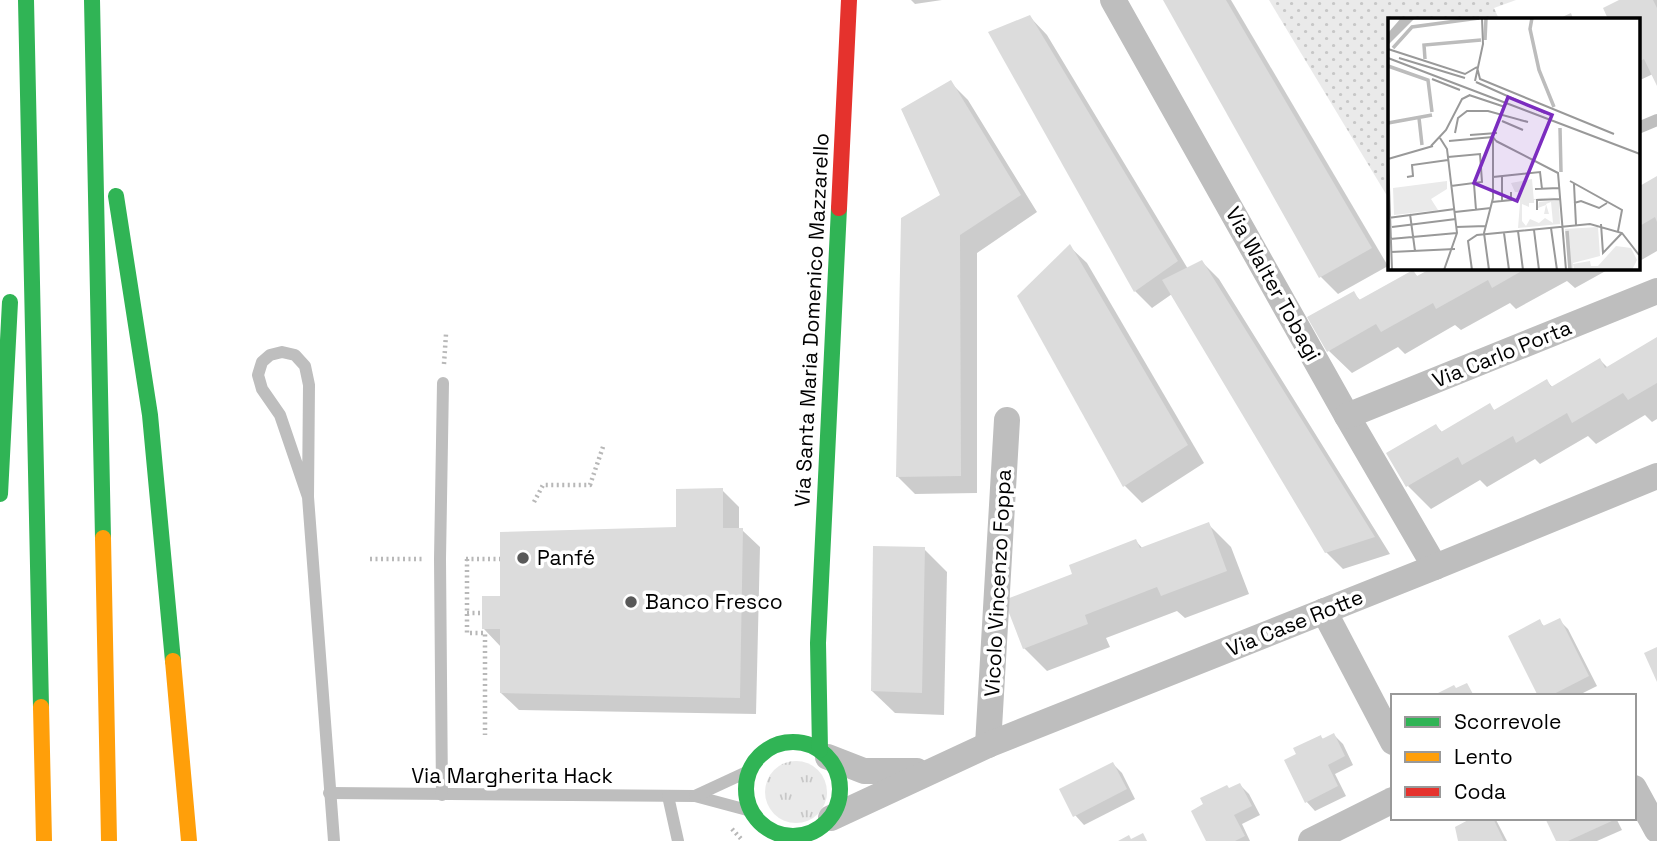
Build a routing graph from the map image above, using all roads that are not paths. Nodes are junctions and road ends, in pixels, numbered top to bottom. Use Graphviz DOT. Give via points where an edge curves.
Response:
graph roads {
  1 [pos="26,0"];
  2 [pos="92,0"];
  3 [pos="849,0"];
  4 [pos="1113,0"];
  5 [pos="93,47"];
  6 [pos="27,49"];
  7 [pos="1657,121"];
  8 [pos="1640,127"];
  9 [pos="15,230"];
  10 [pos="11,282"];
  11 [pos="1657,291"];
  12 [pos="443,383"];
  13 [pos="1346,416"];
  14 [pos="1007,420"];
  15 [pos="1657,476"];
  16 [pos="0,494"];
  17 [pos="309,497"];
  18 [pos="1434,567"];
  19 [pos="1324,611"];
  20 [pos="818,643"];
  21 [pos="803,688"];
  22 [pos="786,725"];
  23 [pos="1391,738"];
  24 [pos="988,745"];
  25 [pos="774,746"];
  26 [pos="824,754"];
  27 [pos="932,770"];
  28 [pos="750,771"];
  29 [pos="1636,792"];
  30 [pos="329,793"];
  31 [pos="442,795"];
  32 [pos="668,796"];
  33 [pos="695,796"];
  34 [pos="1391,801"];
  35 [pos="751,811"];
  36 [pos="827,827"];
  37 [pos="1657,830"];
  38 [pos="781,837"];
  39 [pos="44,841"];
  40 [pos="109,841"];
  41 [pos="189,841"];
  42 [pos="334,841"];
  43 [pos="678,841"];
  44 [pos="1311,841"];
  1 -- 6 [label="main road"];
  2 -- 5 [label="main road"];
  3 -- 20 [label="main road, Via Santa Maria Domenico Mazzarello"];
  4 -- 13 [label="street, Via Walter Tobagi"];
  5 -- 40 [label="main road"];
  5 -- 41 [label="main road" via="149,415"];
  6 -- 9 [label="main road"];
  6 -- 39 [label="main road"];
  7 -- 8 [label="lane"];
  10 -- 16 [label="main road"];
  11 -- 13 [label="street, Via Carlo Porta"];
  12 -- 31 [label="lane"];
  13 -- 18 [label="street, Via Walter Tobagi"];
  14 -- 24 [label="street, Vicolo Vincenzo Foppa"];
  15 -- 18 [label="street, Via Case Rotte"];
  17 -- 17 [label="lane" via="309,385 305,366 295,355 282,352 262,362 258,375 280,415"];
  17 -- 30 [label="lane"];
  18 -- 19 [label="street, Via Case Rotte"];
  19 -- 23 [label="street"];
  19 -- 24 [label="street, Via Case Rotte"];
  20 -- 21 [label="main road, Via Santa Maria Domenico Mazzarello"];
  20 -- 26 [label="main road, Via Santa Maria Domenico Mazzarello"];
  22 -- 25 [label="main road"];
  24 -- 27 [label="street, Via Case Rotte"];
  25 -- 26 [label="main road" via="798,741"];
  25 -- 28 [label="main road" via="759,756"];
  26 -- 27 [label="street, Via Case Rotte" via="872,772"];
  26 -- 36 [label="main road" via="841,785"];
  27 -- 36 [label="street, Via Case Rotte"];
  28 -- 33 [label="lane"];
  28 -- 35 [label="main road" via="746,791"];
  29 -- 37 [label="street"];
  30 -- 31 [label="lane, Via Margherita Hack"];
  30 -- 42 [label="lane"];
  31 -- 32 [label="lane, Via Margherita Hack"];
  32 -- 33 [label="lane, Via Margherita Hack"];
  32 -- 43 [label="lane"];
  33 -- 35 [label="lane"];
  34 -- 44 [label="street"];
  35 -- 38 [label="main road"];
  36 -- 38 [label="main road"];
}
